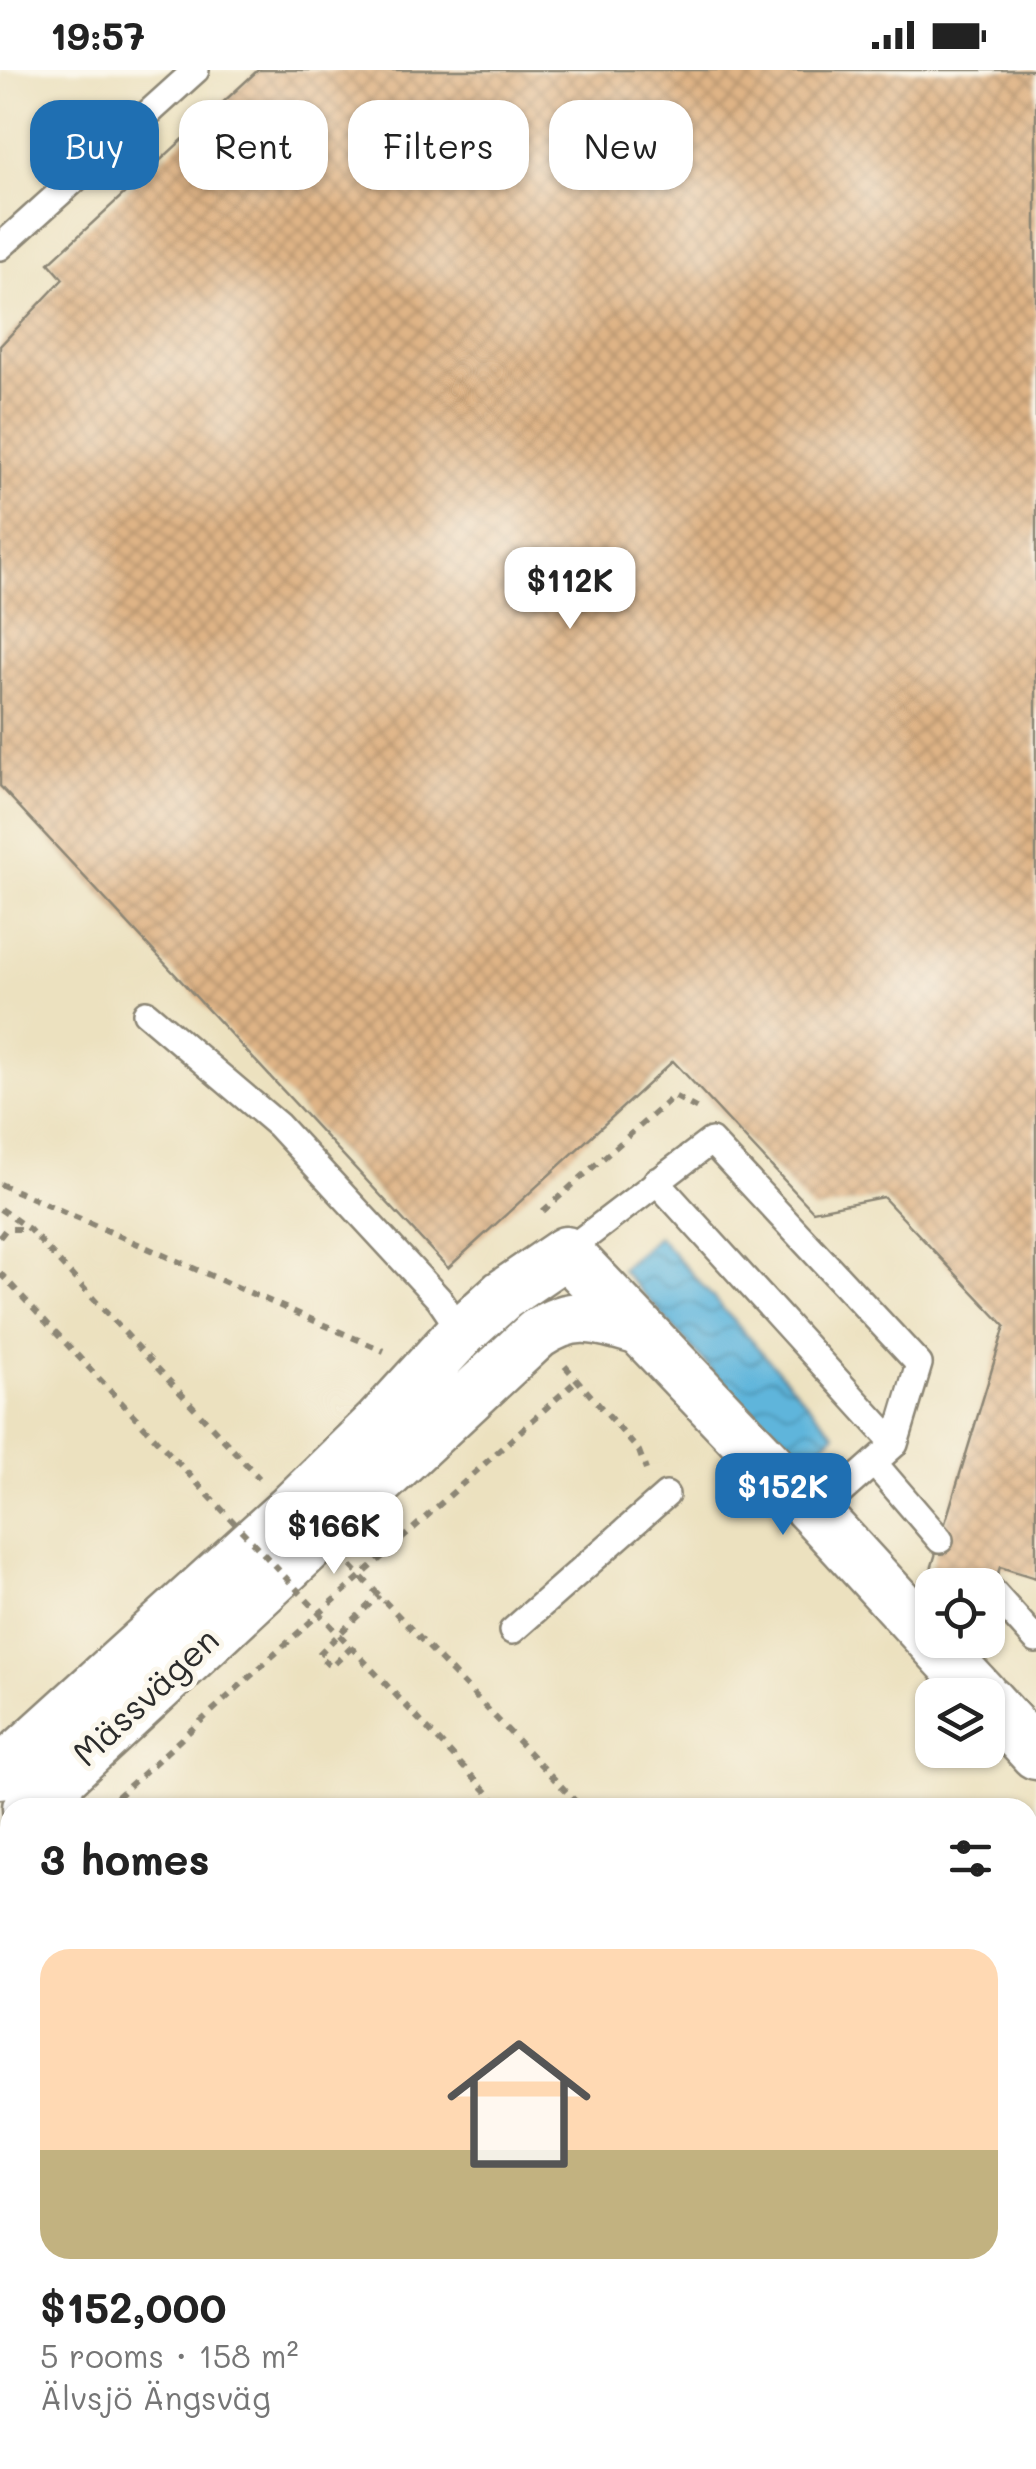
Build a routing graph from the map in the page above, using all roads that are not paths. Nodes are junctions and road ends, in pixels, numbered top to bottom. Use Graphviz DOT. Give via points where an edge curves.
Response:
graph roads {
  1 [pos="196,70"];
  2 [pos="0,248"];
  3 [pos="146,1013"];
  4 [pos="656,1181"];
  5 [pos="566,1252"];
  6 [pos="640,1330"];
  7 [pos="461,1332"];
  8 [pos="495,1373"];
  9 [pos="895,1444"];
  10 [pos="874,1463"];
  11 [pos="666,1495"];
  12 [pos="816,1514"];
  13 [pos="306,1522"];
  14 [pos="940,1540"];
  15 [pos="1005,1606"];
  16 [pos="512,1631"];
  17 [pos="1036,1640"];
  18 [pos="966,1678"];
  19 [pos="1005,1720"];
  20 [pos="1036,1754"];
  21 [pos="0,1773"];
  22 [pos="38,1798"];
  1 -- 2 [label="lane"];
  3 -- 7 [label="lane" via="278,1126"];
  4 -- 5 [label="lane"];
  4 -- 9 [label="lane"];
  4 -- 9 [label="lane" via="711,1142 919,1364"];
  5 -- 6 [label="street"];
  5 -- 7 [label="street, Mässvägen"];
  6 -- 8 [label="street, Mässvägen" via="606,1320 559,1320"];
  6 -- 12 [label="street"];
  7 -- 8 [label="lane"];
  7 -- 13 [label="street, Mässvägen" via="378,1424"];
  8 -- 13 [label="street, Mässvägen"];
  9 -- 10 [label="lane"];
  10 -- 12 [label="lane"];
  10 -- 14 [label="lane"];
  11 -- 16 [label="lane"];
  12 -- 18 [label="street"];
  13 -- 21 [label="street, Mässvägen"];
  13 -- 22 [label="street, Mässvägen"];
  15 -- 17 [label="lane"];
  19 -- 20 [label="street"];
}
